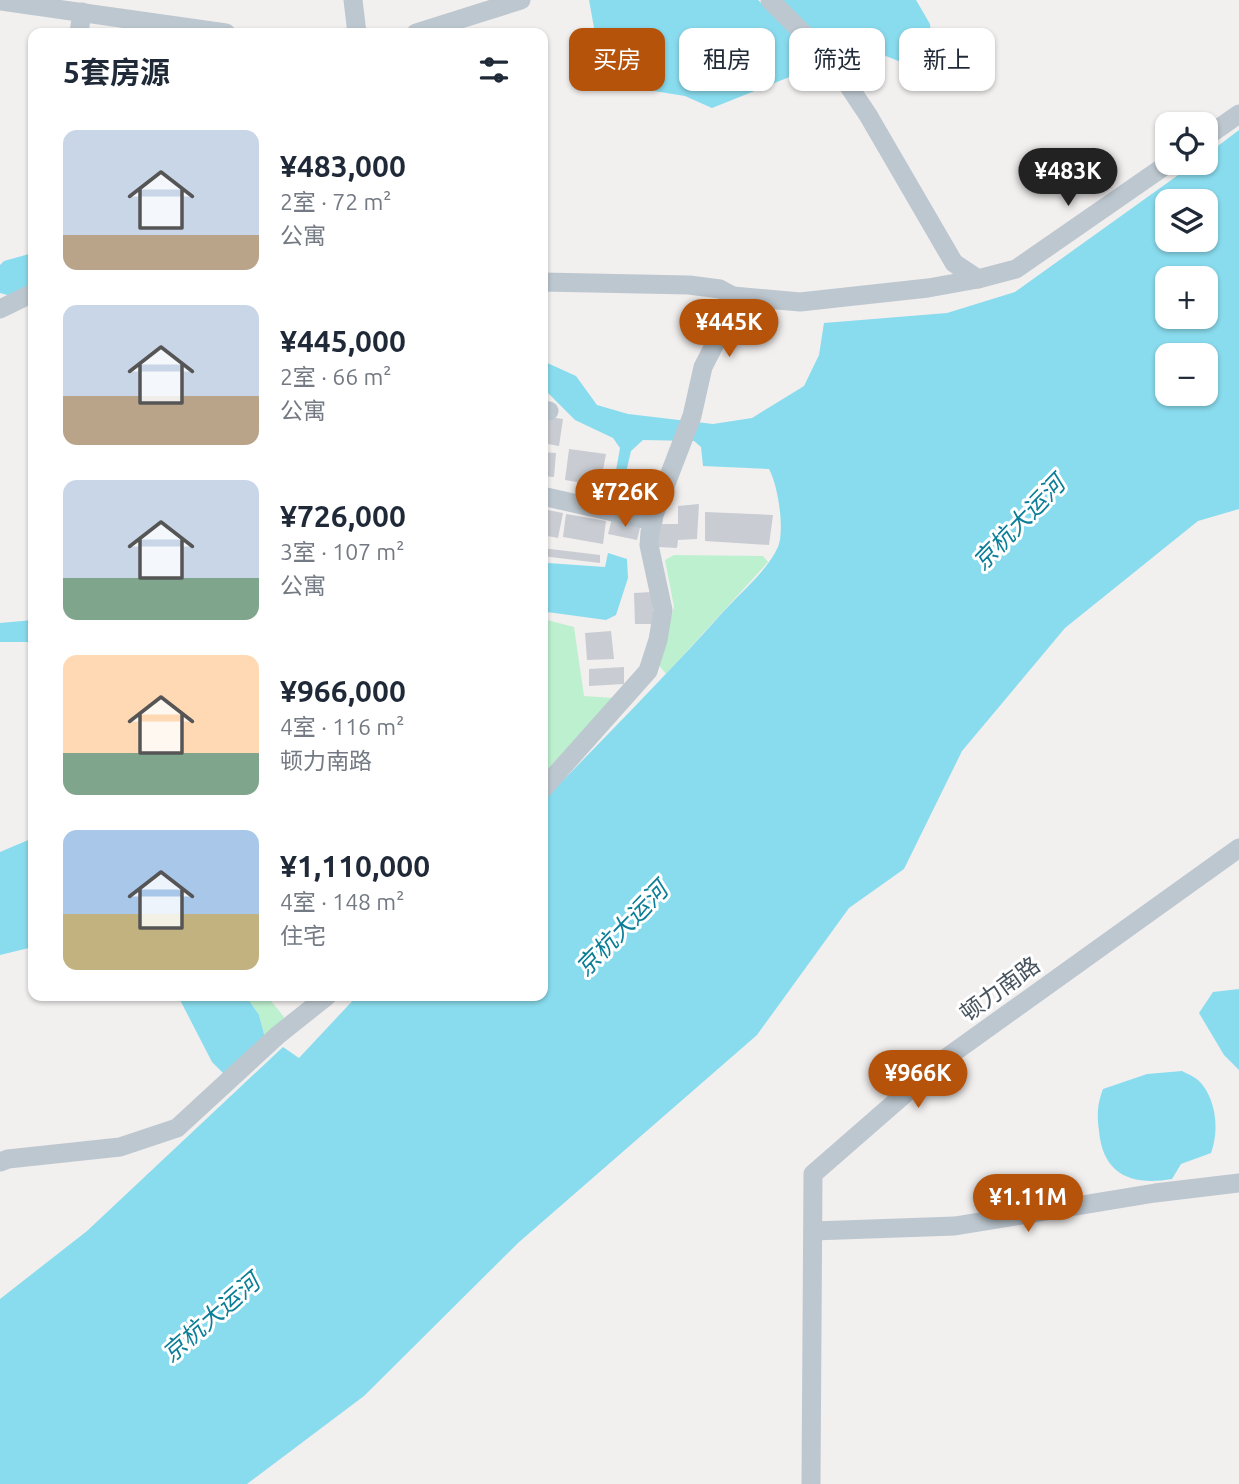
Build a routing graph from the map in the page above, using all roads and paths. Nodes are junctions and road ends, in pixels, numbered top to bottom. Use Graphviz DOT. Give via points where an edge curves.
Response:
graph roads {
  1 [pos="352,0"];
  2 [pos="521,0"];
  3 [pos="770,0"];
  4 [pos="0,1"];
  5 [pos="82,12"];
  6 [pos="80,28"];
  7 [pos="192,28"];
  8 [pos="356,28"];
  9 [pos="431,28"];
  10 [pos="1239,114"];
  11 [pos="1218,129"];
  12 [pos="1155,173"];
  13 [pos="978,278"];
  14 [pos="548,282"];
  15 [pos="28,295"];
  16 [pos="733,296"];
  17 [pos="0,309"];
  18 [pos="548,497"];
  19 [pos="653,521"];
  20 [pos="548,783"];
  21 [pos="1239,848"];
  22 [pos="321,1001"];
  23 [pos="0,1162"];
  24 [pos="1239,1183"];
  25 [pos="813,1231"];
  26 [pos="811,1484"];
  1 -- 8 [label="street"];
  2 -- 9 [label="street"];
  3 -- 13 [label="street" via="834,64 954,263"];
  4 -- 5 [label="street"];
  5 -- 6 [label="street"];
  5 -- 7 [label="street"];
  10 -- 11 [label="street"];
  12 -- 13 [label="street" via="1016,269"];
  13 -- 16 [label="street" via="800,302"];
  14 -- 16 [label="street" via="689,285 720,289"];
  15 -- 17 [label="street"];
  16 -- 19 [label="street" via="726,322 703,367 692,416"];
  18 -- 19 [label="street"];
  19 -- 20 [label="street" via="649,545 663,610 648,671"];
  21 -- 25 [label="street, 顿力南路" via="946,1058 813,1174"];
  22 -- 23 [label="street" via="177,1128 120,1147"];
  24 -- 25 [label="street" via="956,1226"];
  25 -- 26 [label="street, 顿力南路"];
}
